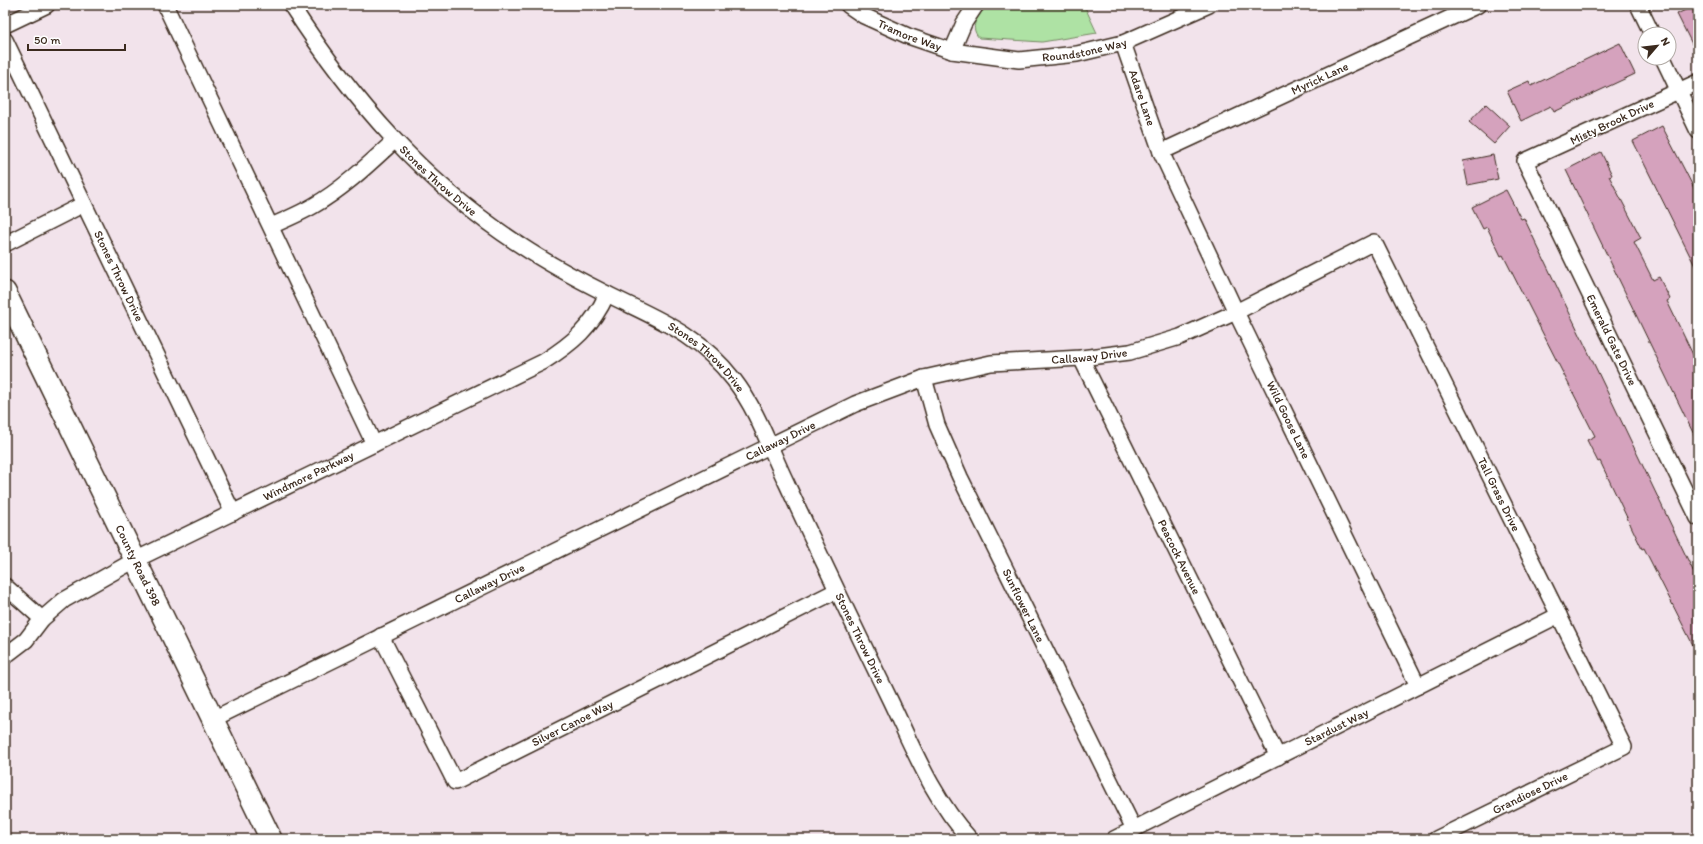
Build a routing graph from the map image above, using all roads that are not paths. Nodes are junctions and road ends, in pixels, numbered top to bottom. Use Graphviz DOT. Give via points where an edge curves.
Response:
graph roads {
  1 [pos="47,5"];
  2 [pos="165,5"];
  3 [pos="291,5"];
  4 [pos="848,5"];
  5 [pos="976,5"];
  6 [pos="1209,5"];
  7 [pos="1478,5"];
  8 [pos="1638,5"];
  9 [pos="5,25"];
  10 [pos="1648,26"];
  11 [pos="5,40"];
  12 [pos="1123,43"];
  13 [pos="952,51"];
  14 [pos="1667,66"];
  15 [pos="1698,82"];
  16 [pos="1679,91"];
  17 [pos="1698,131"];
  18 [pos="394,141"];
  19 [pos="1161,152"];
  20 [pos="1525,161"];
  21 [pos="84,204"];
  22 [pos="271,226"];
  23 [pos="1374,242"];
  24 [pos="5,244"];
  25 [pos="5,292"];
  26 [pos="607,294"];
  27 [pos="1236,312"];
  28 [pos="1081,358"];
  29 [pos="924,378"];
  30 [pos="374,444"];
  31 [pos="769,446"];
  32 [pos="233,513"];
  33 [pos="1698,518"];
  34 [pos="135,560"];
  35 [pos="5,586"];
  36 [pos="836,590"];
  37 [pos="1558,615"];
  38 [pos="42,619"];
  39 [pos="381,636"];
  40 [pos="5,656"];
  41 [pos="1418,686"];
  42 [pos="212,719"];
  43 [pos="1624,747"];
  44 [pos="1278,757"];
  45 [pos="1134,829"];
  46 [pos="1464,833"];
  47 [pos="271,839"];
  48 [pos="970,839"];
  49 [pos="1114,839"];
  50 [pos="1436,839"];
  1 -- 9 [label="street"];
  2 -- 22 [label="street"];
  3 -- 18 [label="street, Stones Throw Drive" via="353,92"];
  4 -- 13 [label="street, Tramore Way" via="864,16 908,36"];
  5 -- 13 [label="street" via="964,23"];
  6 -- 12 [label="street, Roundstone Way"];
  7 -- 19 [label="street, Myrick Lane"];
  8 -- 10 [label="street"];
  11 -- 21 [label="street, Stones Throw Drive"];
  12 -- 13 [label="street, Roundstone Way" via="1076,54 1019,60"];
  12 -- 19 [label="street, Adare Lane"];
  14 -- 16 [label="street"];
  15 -- 16 [label="street, Misty Brook Drive"];
  16 -- 17 [label="street"];
  16 -- 20 [label="street, Misty Brook Drive"];
  18 -- 22 [label="street" via="340,188 313,206"];
  18 -- 26 [label="street, Stones Throw Drive" via="450,194 519,245"];
  19 -- 27 [label="street, Wild Goose Lane"];
  20 -- 33 [label="street, Emerald Gate Drive"];
  21 -- 24 [label="street"];
  21 -- 32 [label="street, Stones Throw Drive"];
  22 -- 30 [label="street"];
  23 -- 27 [label="street, Callaway Drive"];
  23 -- 37 [label="street, Tall Grass Drive"];
  25 -- 34 [label="street, County Road 398"];
  26 -- 30 [label="street, Windmore Parkway" via="585,331 543,362"];
  26 -- 31 [label="street, Stones Throw Drive" via="669,323 714,356 755,411"];
  27 -- 28 [label="street, Callaway Drive" via="1180,337 1130,352"];
  27 -- 41 [label="street, Wild Goose Lane"];
  28 -- 29 [label="street, Callaway Drive" via="991,363"];
  28 -- 44 [label="street, Peacock Avenue"];
  29 -- 31 [label="street, Callaway Drive" via="855,404"];
  29 -- 45 [label="street, Sunflower Lane" via="937,425 960,477"];
  30 -- 32 [label="street, Windmore Parkway"];
  31 -- 36 [label="street, Stones Throw Drive"];
  31 -- 39 [label="street, Callaway Drive"];
  32 -- 34 [label="street, Windmore Parkway"];
  34 -- 38 [label="street, Windmore Parkway" via="64,600"];
  34 -- 42 [label="street, County Road 398"];
  35 -- 38 [label="street"];
  36 -- 39 [label="street, Silver Canoe Way" via="454,782"];
  36 -- 48 [label="street, Stones Throw Drive" via="933,789"];
  37 -- 41 [label="street, Stardust Way"];
  37 -- 43 [label="street, Tall Grass Drive"];
  38 -- 40 [label="street, Windmore Parkway" via="26,640"];
  39 -- 42 [label="street, Callaway Drive"];
  41 -- 44 [label="street, Stardust Way"];
  42 -- 47 [label="street, County Road 398"];
  43 -- 46 [label="street, Grandiose Drive"];
  44 -- 45 [label="street, Stardust Way"];
  45 -- 49 [label="street, Stardust Way"];
  46 -- 50 [label="street, Grandiose Drive"];
}
